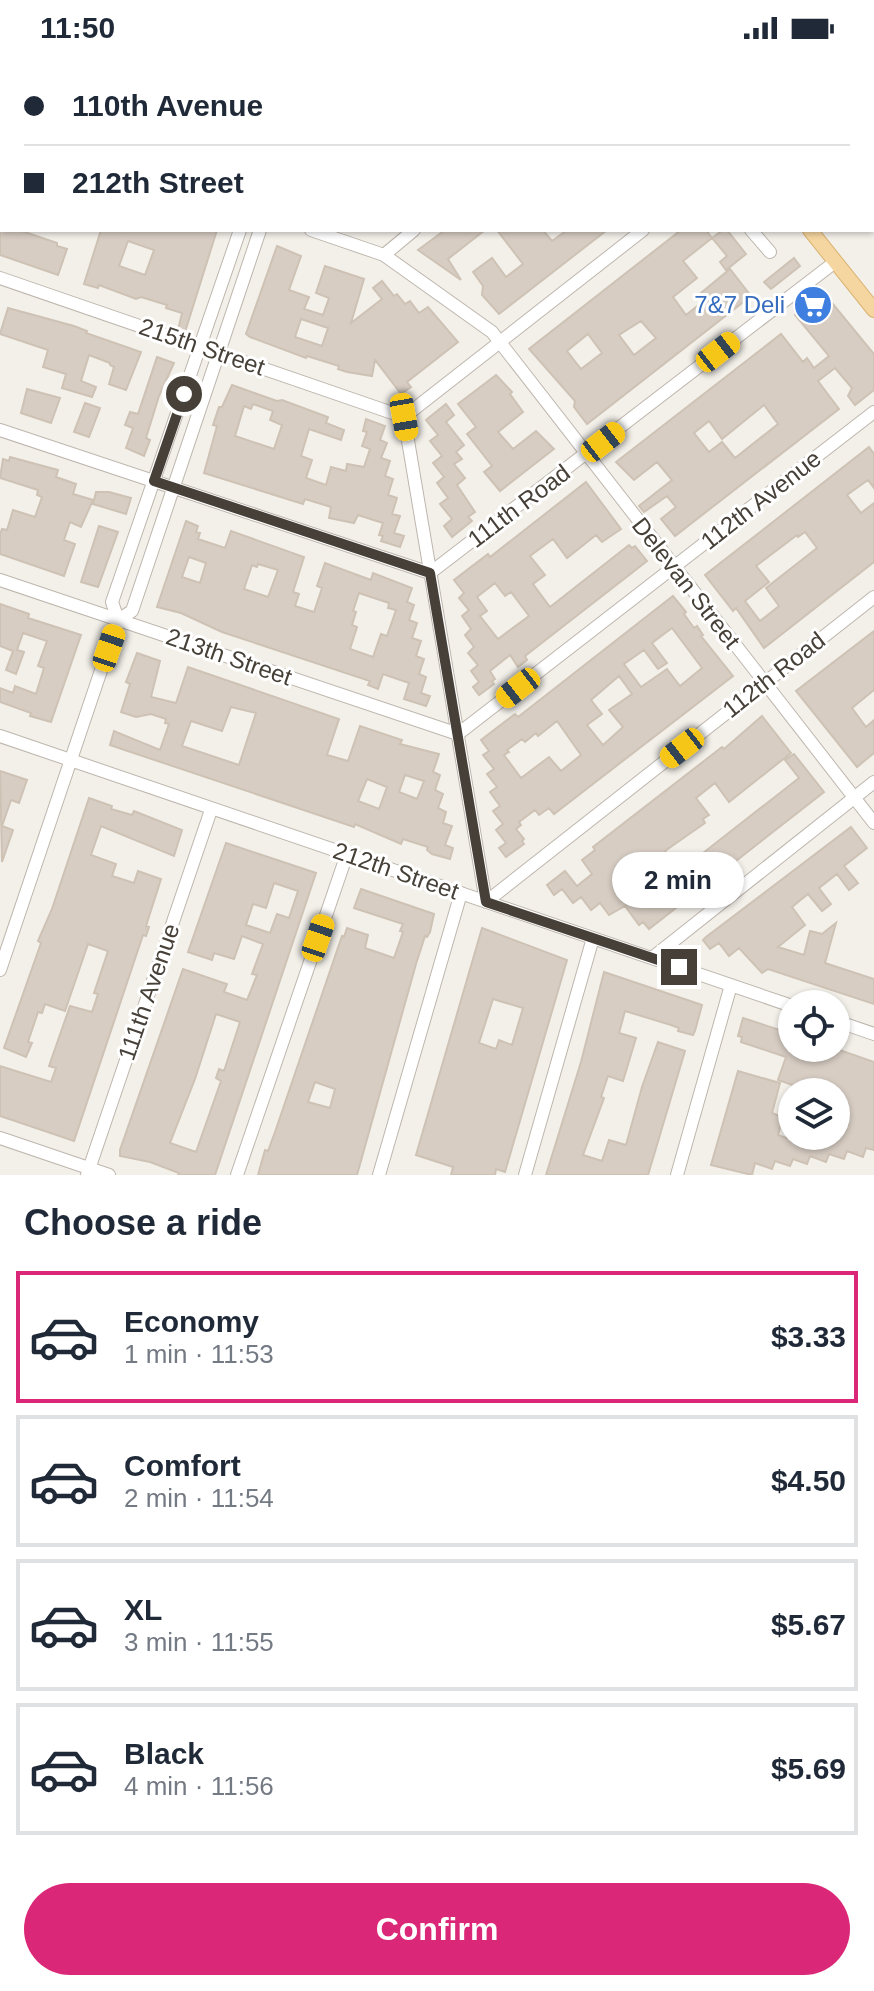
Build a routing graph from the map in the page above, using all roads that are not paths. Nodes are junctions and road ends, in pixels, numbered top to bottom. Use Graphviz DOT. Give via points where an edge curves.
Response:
graph roads {
  1 [pos="239,232"];
  2 [pos="259,232"];
  3 [pos="317,232"];
  4 [pos="412,232"];
  5 [pos="640,232"];
  6 [pos="753,232"];
  7 [pos="812,232"];
  8 [pos="770,252"];
  9 [pos="384,255"];
  10 [pos="835,262"];
  11 [pos="0,278"];
  12 [pos="874,310"];
  13 [pos="500,341"];
  14 [pos="200,346"];
  15 [pos="219,352"];
  16 [pos="874,412"];
  17 [pos="404,417"];
  18 [pos="0,430"];
  19 [pos="587,454"];
  20 [pos="154,481"];
  21 [pos="173,488"];
  22 [pos="674,567"];
  23 [pos="430,573"];
  24 [pos="0,580"];
  25 [pos="874,597"];
  26 [pos="118,620"];
  27 [pos="763,683"];
  28 [pos="458,734"];
  29 [pos="0,736"];
  30 [pos="71,760"];
  31 [pos="874,782"];
  32 [pos="853,797"];
  33 [pos="211,810"];
  34 [pos="874,823"];
  35 [pos="347,854"];
  36 [pos="461,893"];
  37 [pos="486,902"];
  38 [pos="593,938"];
  39 [pos="652,958"];
  40 [pos="0,970"];
  41 [pos="731,985"];
  42 [pos="778,1001"];
  43 [pos="850,1026"];
  44 [pos="874,1034"];
  45 [pos="0,1138"];
  46 [pos="88,1172"];
  47 [pos="109,1175"];
  48 [pos="237,1175"];
  49 [pos="379,1175"];
  50 [pos="525,1175"];
  51 [pos="677,1175"];
  1 -- 14 [label="street"];
  2 -- 15 [label="street"];
  3 -- 9 [label="street, Delevan Street"];
  4 -- 9 [label="street"];
  5 -- 13 [label="street"];
  6 -- 8 [label="street"];
  7 -- 10 [label="main road"];
  9 -- 13 [label="street, Delevan Street"];
  10 -- 12 [label="main road"];
  10 -- 19 [label="street, 111th Road"];
  11 -- 14 [label="street, 215th Street"];
  13 -- 17 [label="street"];
  13 -- 19 [label="street, Delevan Street"];
  14 -- 15 [label="street, 215th Street"];
  14 -- 20 [label="street"];
  15 -- 17 [label="street, 215th Street"];
  15 -- 21 [label="street"];
  16 -- 22 [label="street, 112th Avenue"];
  17 -- 23 [label="street"];
  18 -- 20 [label="street"];
  19 -- 22 [label="street, Delevan Street"];
  19 -- 23 [label="street, 111th Road"];
  20 -- 21 [label="street"];
  20 -- 26 [label="street" via="112,602"];
  21 -- 23 [label="street"];
  21 -- 26 [label="street" via="132,611"];
  22 -- 27 [label="street, Delevan Street"];
  22 -- 28 [label="street, 112th Avenue"];
  23 -- 28 [label="street"];
  24 -- 26 [label="street, 213th Street"];
  25 -- 27 [label="street, 112th Road"];
  26 -- 28 [label="street, 213th Street"];
  26 -- 30 [label="street"];
  27 -- 32 [label="street, Delevan Street"];
  27 -- 37 [label="street, 112th Road"];
  28 -- 37 [label="street"];
  29 -- 30 [label="street, 212th Street"];
  30 -- 33 [label="street, 212th Street"];
  30 -- 40 [label="street"];
  31 -- 32 [label="street"];
  32 -- 34 [label="street, Delevan Street"];
  32 -- 39 [label="street"];
  33 -- 35 [label="street, 212th Street"];
  33 -- 46 [label="street, 111th Avenue"];
  35 -- 36 [label="street, 212th Street"];
  35 -- 48 [label="street"];
  36 -- 37 [label="street, 212th Street"];
  36 -- 49 [label="street"];
  37 -- 38 [label="street, 212th Street"];
  38 -- 39 [label="street, 212th Street"];
  38 -- 50 [label="street"];
  39 -- 41 [label="street, 212th Street"];
  41 -- 42 [label="street, 212th Street"];
  41 -- 51 [label="street"];
  43 -- 44 [label="street"];
  45 -- 46 [label="street"];
  46 -- 47 [label="street"];
}
